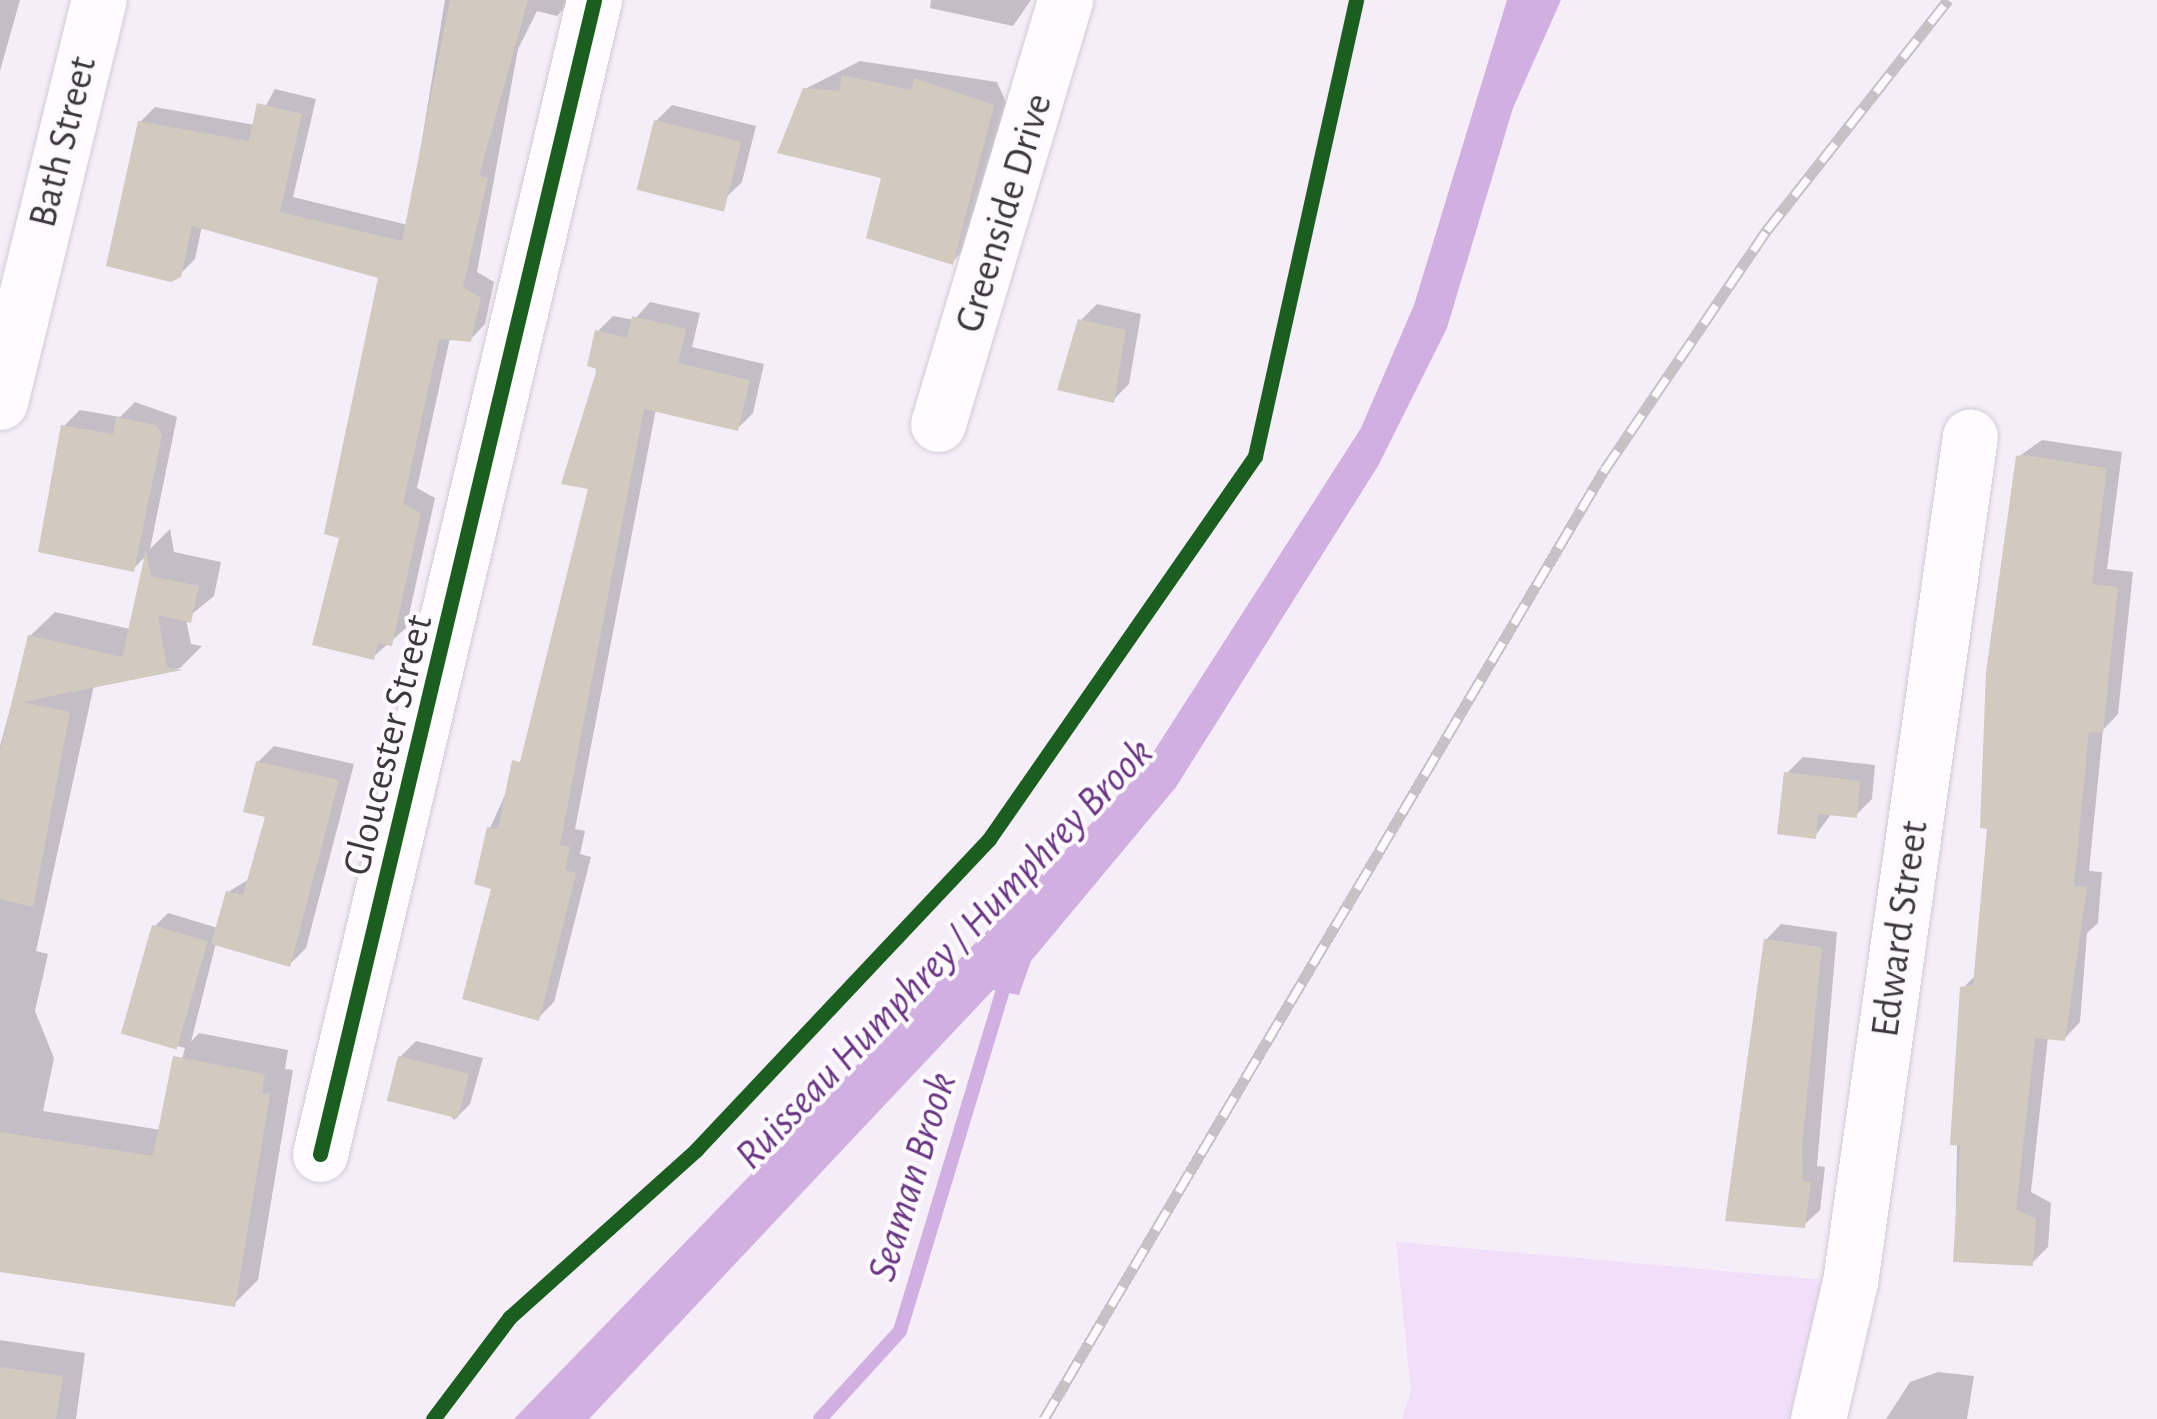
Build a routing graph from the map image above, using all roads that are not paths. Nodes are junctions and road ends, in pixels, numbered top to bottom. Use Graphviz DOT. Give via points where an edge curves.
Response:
graph roads {
  1 [pos="98,0"];
  2 [pos="594,0"];
  3 [pos="1065,0"];
  4 [pos="0,402"];
  5 [pos="938,424"];
  6 [pos="1970,436"];
  7 [pos="320,1154"];
  8 [pos="1818,1419"];
  1 -- 4 [label="street, Bath Street"];
  2 -- 7 [label="street, Gloucester Street"];
  3 -- 5 [label="street, Greenside Drive"];
  6 -- 8 [label="street, Edward Street" via="1850,1282"];
}
